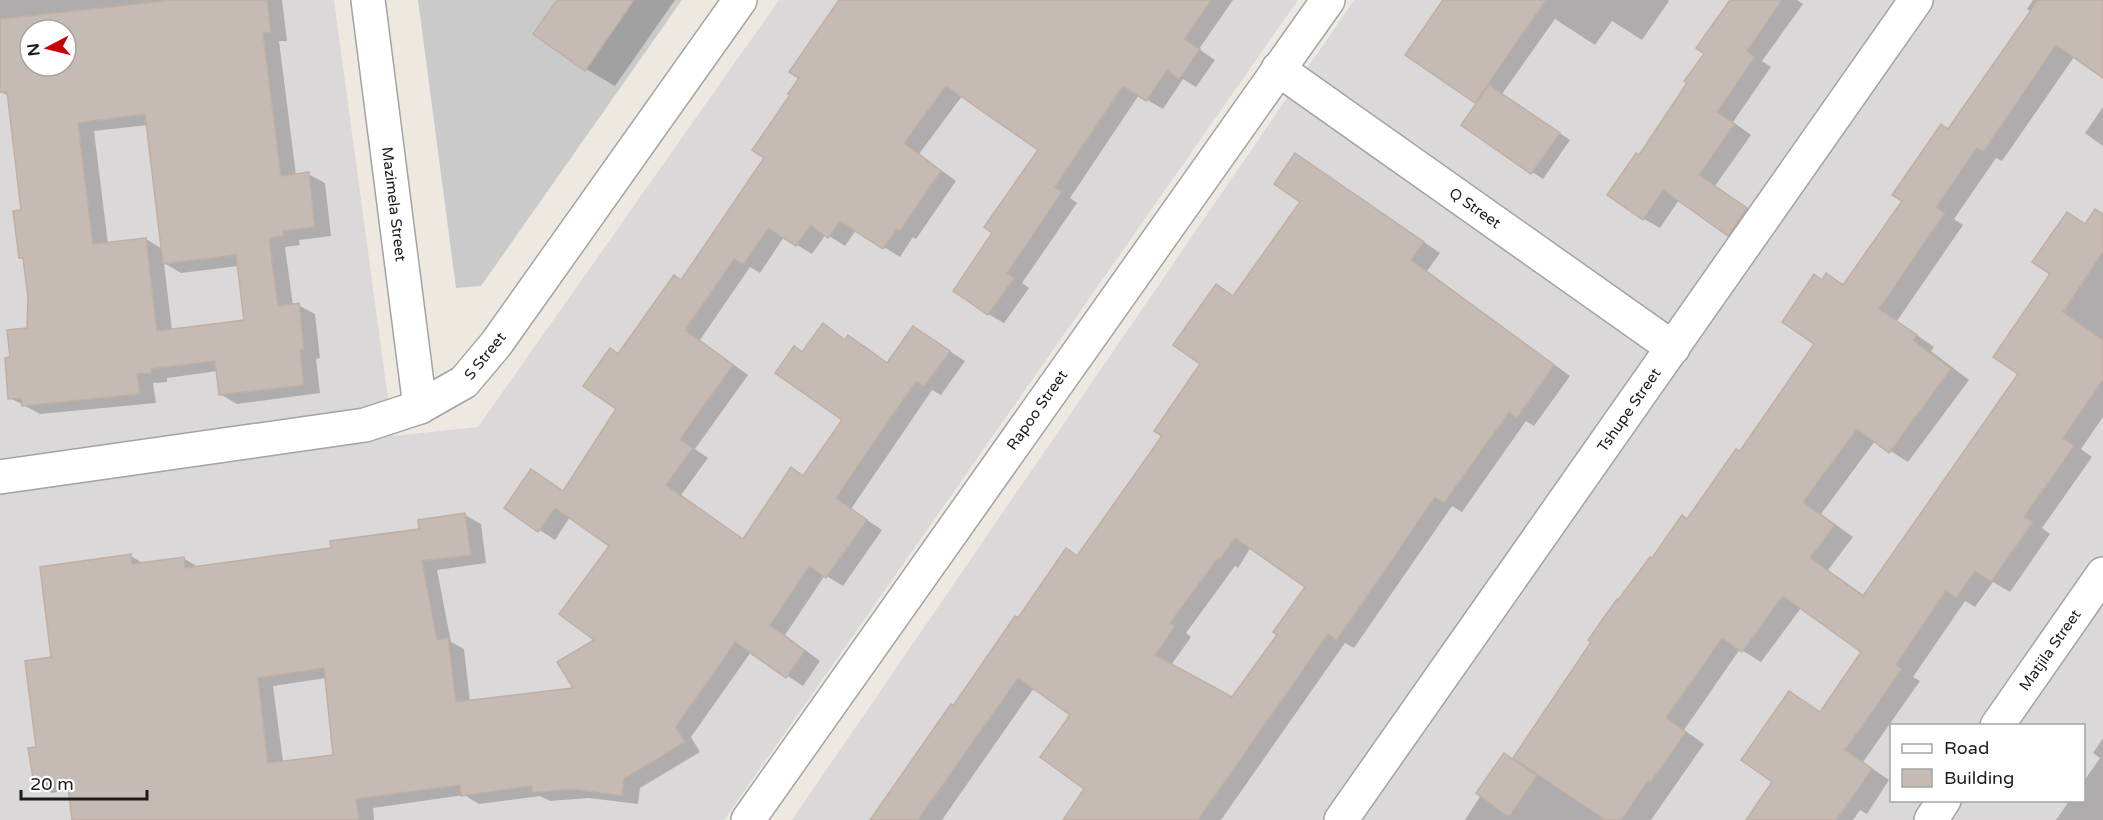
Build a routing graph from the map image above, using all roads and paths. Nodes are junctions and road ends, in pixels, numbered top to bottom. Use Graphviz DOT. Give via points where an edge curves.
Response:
graph roads {
  1 [pos="368,0"];
  2 [pos="740,0"];
  3 [pos="1328,0"];
  4 [pos="1916,0"];
  5 [pos="1278,69"];
  6 [pos="1673,348"];
  7 [pos="420,407"];
  8 [pos="0,477"];
  9 [pos="2103,574"];
  10 [pos="1998,724"];
  11 [pos="1943,802"];
  12 [pos="748,820"];
  13 [pos="1341,820"];
  14 [pos="1931,820"];
  1 -- 7 [label="street, Mazimela Street"];
  2 -- 7 [label="street, S Street" via="496,344 464,382"];
  3 -- 5 [label="street, Rapoo Street"];
  4 -- 6 [label="street, Tshupe Street"];
  5 -- 6 [label="street, Q Street"];
  5 -- 12 [label="street, Rapoo Street"];
  6 -- 13 [label="street, Tshupe Street"];
  7 -- 8 [label="street, S Street" via="365,425"];
  9 -- 10 [label="street, Matjila Street"];
  11 -- 14 [label="street"];
}
